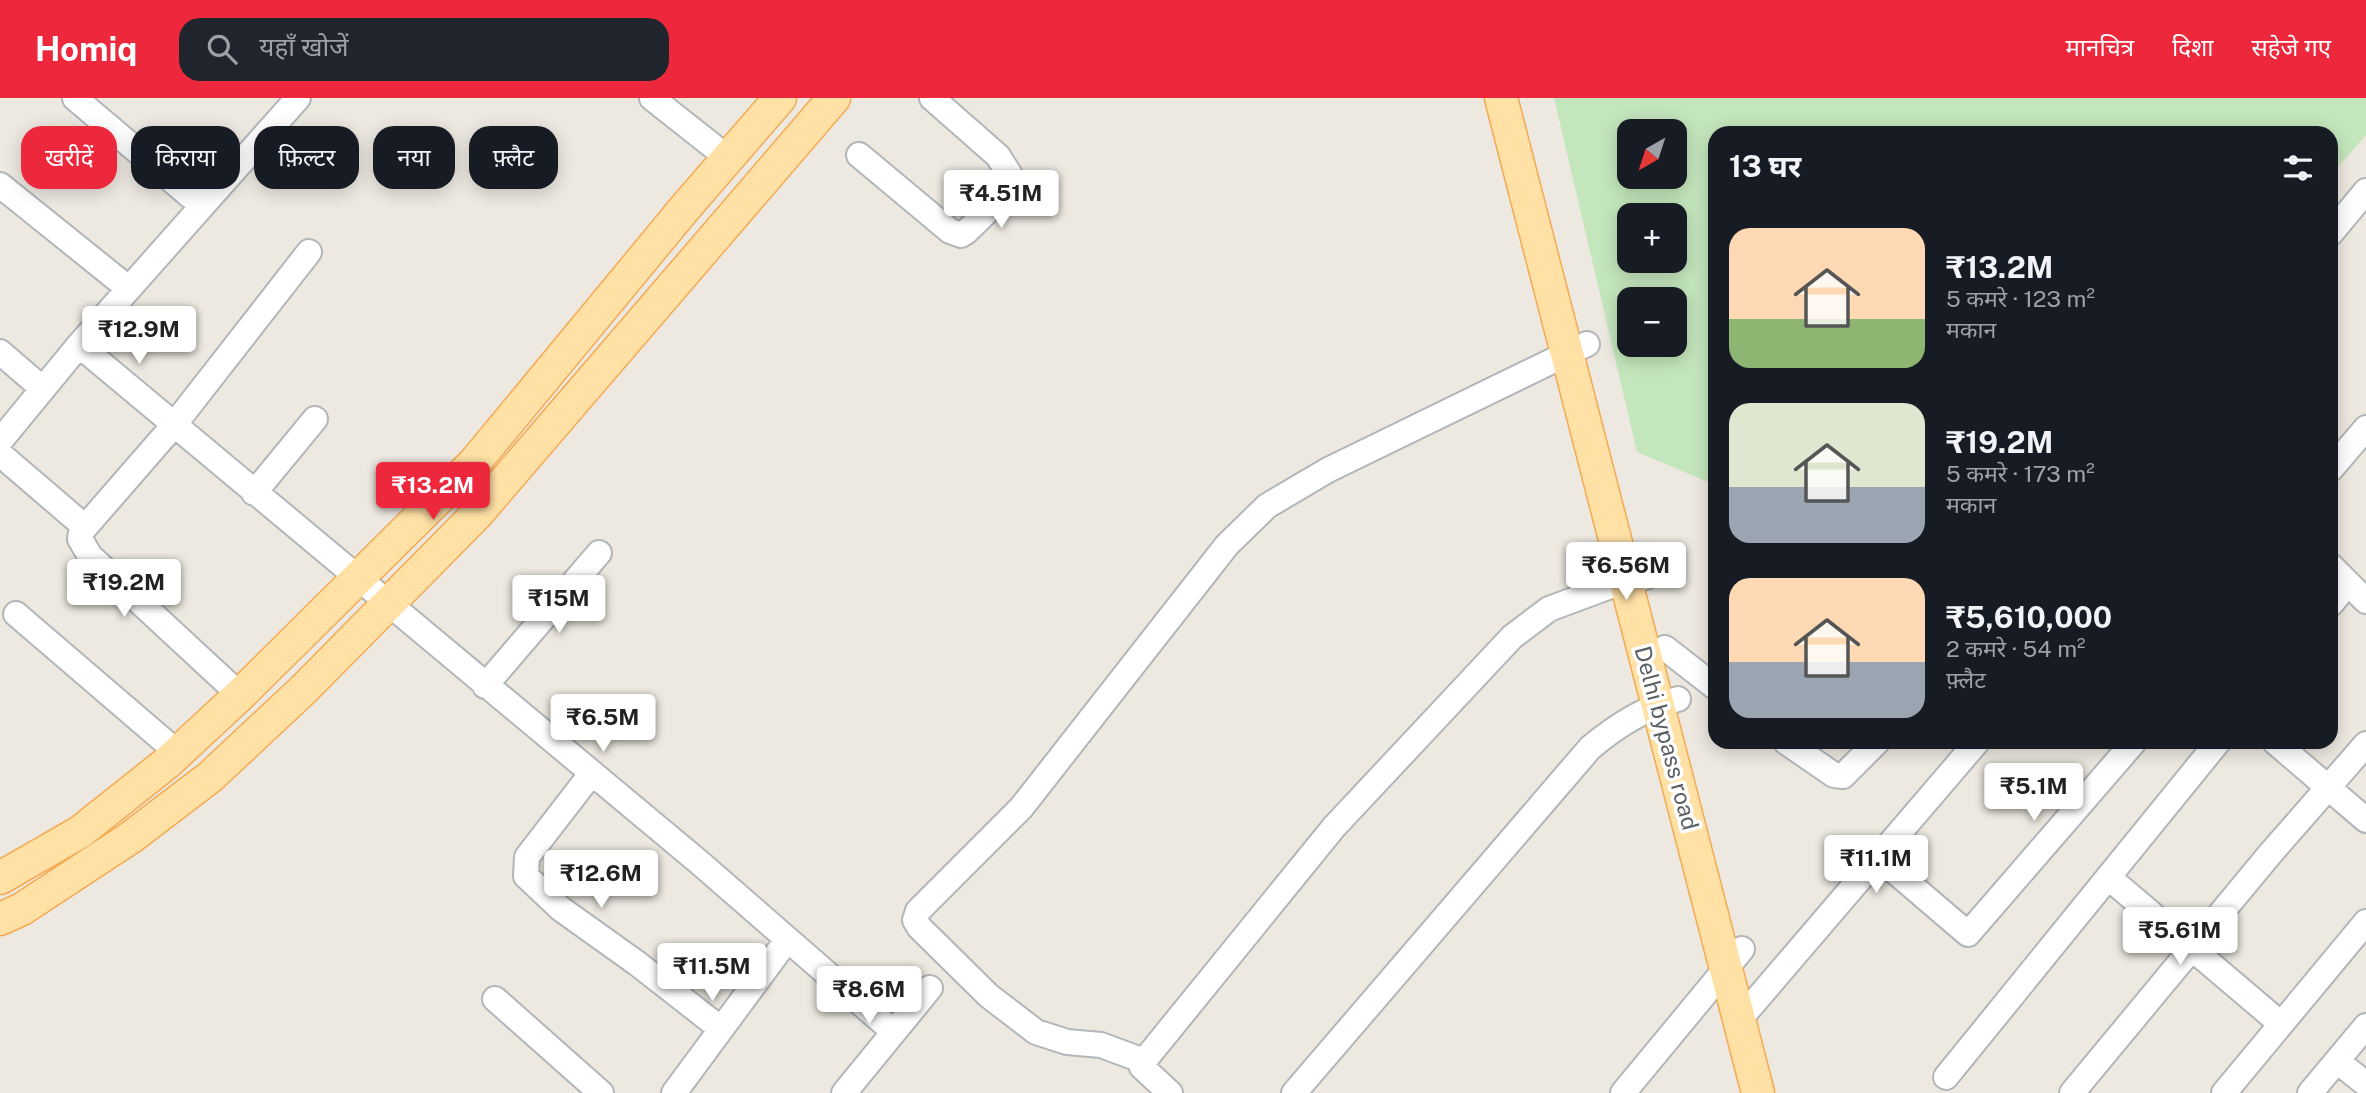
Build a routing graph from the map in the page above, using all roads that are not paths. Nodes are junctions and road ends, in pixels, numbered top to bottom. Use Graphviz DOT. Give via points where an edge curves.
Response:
graph roads {
  1 [pos="75,98"];
  2 [pos="298,98"];
  3 [pos="652,98"];
  4 [pos="780,98"];
  5 [pos="834,98"];
  6 [pos="932,98"];
  7 [pos="1501,98"];
  8 [pos="1523,98"];
  9 [pos="859,155"];
  10 [pos="728,158"];
  11 [pos="0,185"];
  12 [pos="2366,191"];
  13 [pos="201,205"];
  14 [pos="2338,225"];
  15 [pos="309,252"];
  16 [pos="128,288"];
  17 [pos="79,345"];
  18 [pos="1577,349"];
  19 [pos="0,352"];
  20 [pos="43,389"];
  21 [pos="315,419"];
  22 [pos="174,425"];
  23 [pos="2366,428"];
  24 [pos="0,441"];
  25 [pos="0,454"];
  26 [pos="2338,461"];
  27 [pos="254,493"];
  28 [pos="85,527"];
  29 [pos="599,553"];
  30 [pos="2339,574"];
  31 [pos="357,579"];
  32 [pos="1637,579"];
  33 [pos="2366,601"];
  34 [pos="388,604"];
  35 [pos="16,614"];
  36 [pos="1665,648"];
  37 [pos="1708,682"];
  38 [pos="485,686"];
  39 [pos="240,695"];
  40 [pos="1668,702"];
  41 [pos="2366,744"];
  42 [pos="1796,749"];
  43 [pos="1870,749"];
  44 [pos="1971,749"];
  45 [pos="2128,749"];
  46 [pos="2212,749"];
  47 [pos="2283,749"];
  48 [pos="178,753"];
  49 [pos="591,774"];
  50 [pos="2327,788"];
  51 [pos="2366,820"];
  52 [pos="1878,857"];
  53 [pos="2108,877"];
  54 [pos="0,878"];
  55 [pos="0,919"];
  56 [pos="2366,922"];
  57 [pos="787,940"];
  58 [pos="2193,948"];
  59 [pos="1734,957"];
  60 [pos="930,988"];
  61 [pos="495,999"];
  62 [pos="1747,1009"];
  63 [pos="2281,1024"];
  64 [pos="2366,1026"];
  65 [pos="721,1030"];
  66 [pos="894,1032"];
  67 [pos="1144,1060"];
  68 [pos="2337,1061"];
  69 [pos="1946,1077"];
  70 [pos="2366,1084"];
  71 [pos="858,1088"];
  72 [pos="601,1093"];
  73 [pos="674,1093"];
  74 [pos="1170,1093"];
  75 [pos="1294,1093"];
  76 [pos="1623,1093"];
  77 [pos="1758,1093"];
  78 [pos="1779,1093"];
  79 [pos="2073,1093"];
  80 [pos="2224,1093"];
  81 [pos="2310,1093"];
  1 -- 13 [label="street"];
  2 -- 13 [label="street"];
  3 -- 10 [label="street"];
  4 -- 10 [label="main road"];
  5 -- 34 [label="main road" via="476,515"];
  6 -- 9 [label="street" via="998,156 1010,175 1005,194 966,232 950,231"];
  7 -- 18 [label="main road, Delhi bypass road"];
  8 -- 18 [label="main road, Delhi bypass road"];
  10 -- 31 [label="main road" via="475,462"];
  11 -- 16 [label="street"];
  12 -- 14 [label="street"];
  13 -- 16 [label="street"];
  15 -- 22 [label="street"];
  16 -- 17 [label="street"];
  17 -- 20 [label="street"];
  17 -- 22 [label="street"];
  18 -- 32 [label="main road, Delhi bypass road"];
  18 -- 67 [label="street" via="1328,470 1267,506 1227,545 1021,808 918,911 915,920 919,927 989,996 1036,1032 1067,1042 1101,1045"];
  19 -- 20 [label="street"];
  20 -- 24 [label="street"];
  21 -- 27 [label="street"];
  22 -- 27 [label="street"];
  22 -- 28 [label="street"];
  23 -- 26 [label="street"];
  25 -- 28 [label="street"];
  27 -- 31 [label="street"];
  28 -- 39 [label="street" via="80,544 90,556"];
  29 -- 38 [label="street"];
  30 -- 33 [label="street"];
  31 -- 34 [label="street"];
  31 -- 39 [label="main road"];
  32 -- 36 [label="main road, Delhi bypass road"];
  32 -- 40 [label="main road, Delhi bypass road"];
  32 -- 67 [label="street" via="1549,609 1512,636 1334,827"];
  34 -- 38 [label="street"];
  34 -- 55 [label="main road" via="210,777 130,838"];
  35 -- 48 [label="street"];
  36 -- 37 [label="street"];
  36 -- 40 [label="main road, Delhi bypass road"];
  38 -- 49 [label="street"];
  39 -- 48 [label="main road"];
  40 -- 59 [label="main road, Delhi bypass road"];
  40 -- 75 [label="street" via="1615,727 1590,748"];
  41 -- 50 [label="street"];
  42 -- 43 [label="street" via="1834,775 1843,776"];
  44 -- 52 [label="street"];
  45 -- 52 [label="street" via="1968,934"];
  46 -- 53 [label="street"];
  47 -- 50 [label="street"];
  48 -- 54 [label="main road" via="80,832"];
  49 -- 57 [label="street"];
  49 -- 65 [label="street" via="527,857 526,876 561,909"];
  50 -- 51 [label="street"];
  50 -- 58 [label="street"];
  52 -- 62 [label="street"];
  53 -- 58 [label="street"];
  53 -- 69 [label="street"];
  56 -- 63 [label="street"];
  57 -- 65 [label="street"];
  57 -- 66 [label="street"];
  58 -- 63 [label="street"];
  58 -- 79 [label="street"];
  59 -- 62 [label="main road, Delhi bypass road"];
  59 -- 76 [label="street"];
  60 -- 66 [label="street"];
  61 -- 72 [label="street"];
  62 -- 77 [label="main road, Delhi bypass road"];
  62 -- 78 [label="main road, Delhi bypass road"];
  63 -- 80 [label="street"];
  64 -- 68 [label="street"];
  65 -- 73 [label="street"];
  66 -- 71 [label="street"];
  67 -- 74 [label="street" via="1142,1067"];
  68 -- 70 [label="street"];
  68 -- 81 [label="street"];
}
